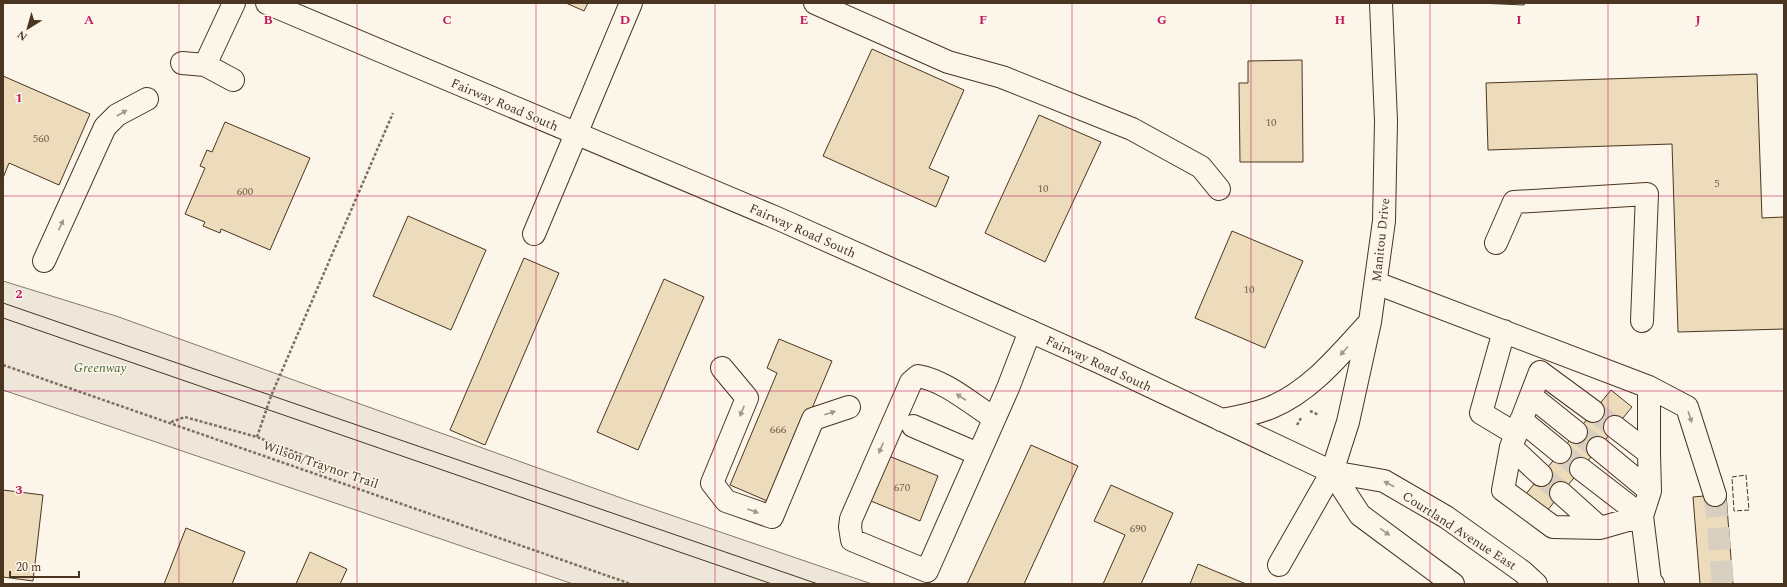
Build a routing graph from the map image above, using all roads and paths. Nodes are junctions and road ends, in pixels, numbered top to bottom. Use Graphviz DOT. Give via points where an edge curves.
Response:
graph roads {
  1 [pos="234,3"];
  2 [pos="267,3"];
  3 [pos="631,3"];
  4 [pos="815,3"];
  5 [pos="1381,3"];
  6 [pos="182,63"];
  7 [pos="206,65"];
  8 [pos="233,80"];
  9 [pos="147,99"];
  10 [pos="393,113"];
  11 [pos="576,134"];
  12 [pos="1219,189"];
  13 [pos="534,234"];
  14 [pos="1496,243"];
  15 [pos="44,261"];
  16 [pos="1376,283"];
  17 [pos="1642,321"];
  18 [pos="1370,322"];
  19 [pos="1504,331"];
  20 [pos="1030,332"];
  21 [pos="3,365"];
  22 [pos="722,368"];
  23 [pos="1649,387"];
  24 [pos="1531,396"];
  25 [pos="849,407"];
  26 [pos="1593,411"];
  27 [pos="994,418"];
  28 [pos="1221,420"];
  29 [pos="170,422"];
  30 [pos="912,426"];
  31 [pos="1615,427"];
  32 [pos="1576,432"];
  33 [pos="1516,434"];
  34 [pos="258,437"];
  35 [pos="1598,448"];
  36 [pos="1560,452"];
  37 [pos="1649,453"];
  38 [pos="978,454"];
  39 [pos="1581,469"];
  40 [pos="1332,472"];
  41 [pos="321,475"];
  42 [pos="1542,475"];
  43 [pos="1650,491"];
  44 [pos="1561,493"];
  45 [pos="1715,495"];
  46 [pos="1642,516"];
  47 [pos="1600,528"];
  48 [pos="1279,565"];
  49 [pos="1650,583"];
  50 [pos="631,584"];
  51 [pos="1453,584"];
  52 [pos="1536,584"];
  1 -- 7 [label="main road"];
  2 -- 11 [label="main road, Fairway Road South"];
  3 -- 11 [label="main road"];
  4 -- 12 [label="main road" via="948,62 1002,77 1132,129 1201,167"];
  5 -- 16 [label="main road, Manitou Drive" via="1386,121 1384,221"];
  6 -- 7 [label="main road"];
  7 -- 8 [label="main road"];
  15 -- 9 [label="main road, one-way" via="105,127 117,115"];
  10 -- 34 [label="path" via="280,374"];
  11 -- 13 [label="main road"];
  11 -- 20 [label="main road, Fairway Road South" via="779,219"];
  14 -- 17 [label="main road" via="1514,202 1647,194"];
  16 -- 18 [label="main road, Manitou Drive"];
  16 -- 19 [label="main road"];
  18 -- 28 [label="main road, one-way" via="1308,386 1273,407"];
  18 -- 40 [label="main road, Manitou Drive" via="1348,422"];
  19 -- 23 [label="main road"];
  19 -- 33 [label="main road" via="1481,413"];
  20 -- 27 [label="main road"];
  20 -- 28 [label="main road, Fairway Road South"];
  21 -- 29 [label="path, Wilson/Traynor Trail"];
  22 -- 25 [label="main road, one-way" via="747,398 712,483 726,501 772,518 813,419"];
  23 -- 37 [label="main road"];
  23 -- 45 [label="main road, one-way" via="1687,407"];
  24 -- 26 [label="main road" via="1540,372"];
  24 -- 32 [label="main road"];
  24 -- 33 [label="main road"];
  27 -- 38 [label="main road"];
  27 -- 38 [label="main road, one-way" via="929,378 918,376 910,382 851,519 852,540 927,570"];
  28 -- 40 [label="main road, Fairway Road South"];
  29 -- 34 [label="path" via="185,417"];
  29 -- 41 [label="path, Wilson/Traynor Trail"];
  30 -- 38 [label="main road"];
  31 -- 37 [label="main road"];
  33 -- 36 [label="main road"];
  33 -- 42 [label="main road"];
  33 -- 47 [label="main road" via="1503,490 1553,527"];
  34 -- 41 [label="path" via="320,462"];
  35 -- 43 [label="main road"];
  37 -- 43 [label="main road"];
  39 -- 46 [label="main road"];
  40 -- 48 [label="main road, Manitou Drive"];
  40 -- 51 [label="main road, one-way" via="1360,515"];
  52 -- 40 [label="main road, Courtland Avenue East, one-way" via="1446,518 1384,481"];
  41 -- 50 [label="path, Wilson/Traynor Trail"];
  43 -- 46 [label="main road"];
  44 -- 47 [label="main road"];
  46 -- 47 [label="main road"];
  46 -- 49 [label="main road"];
}
